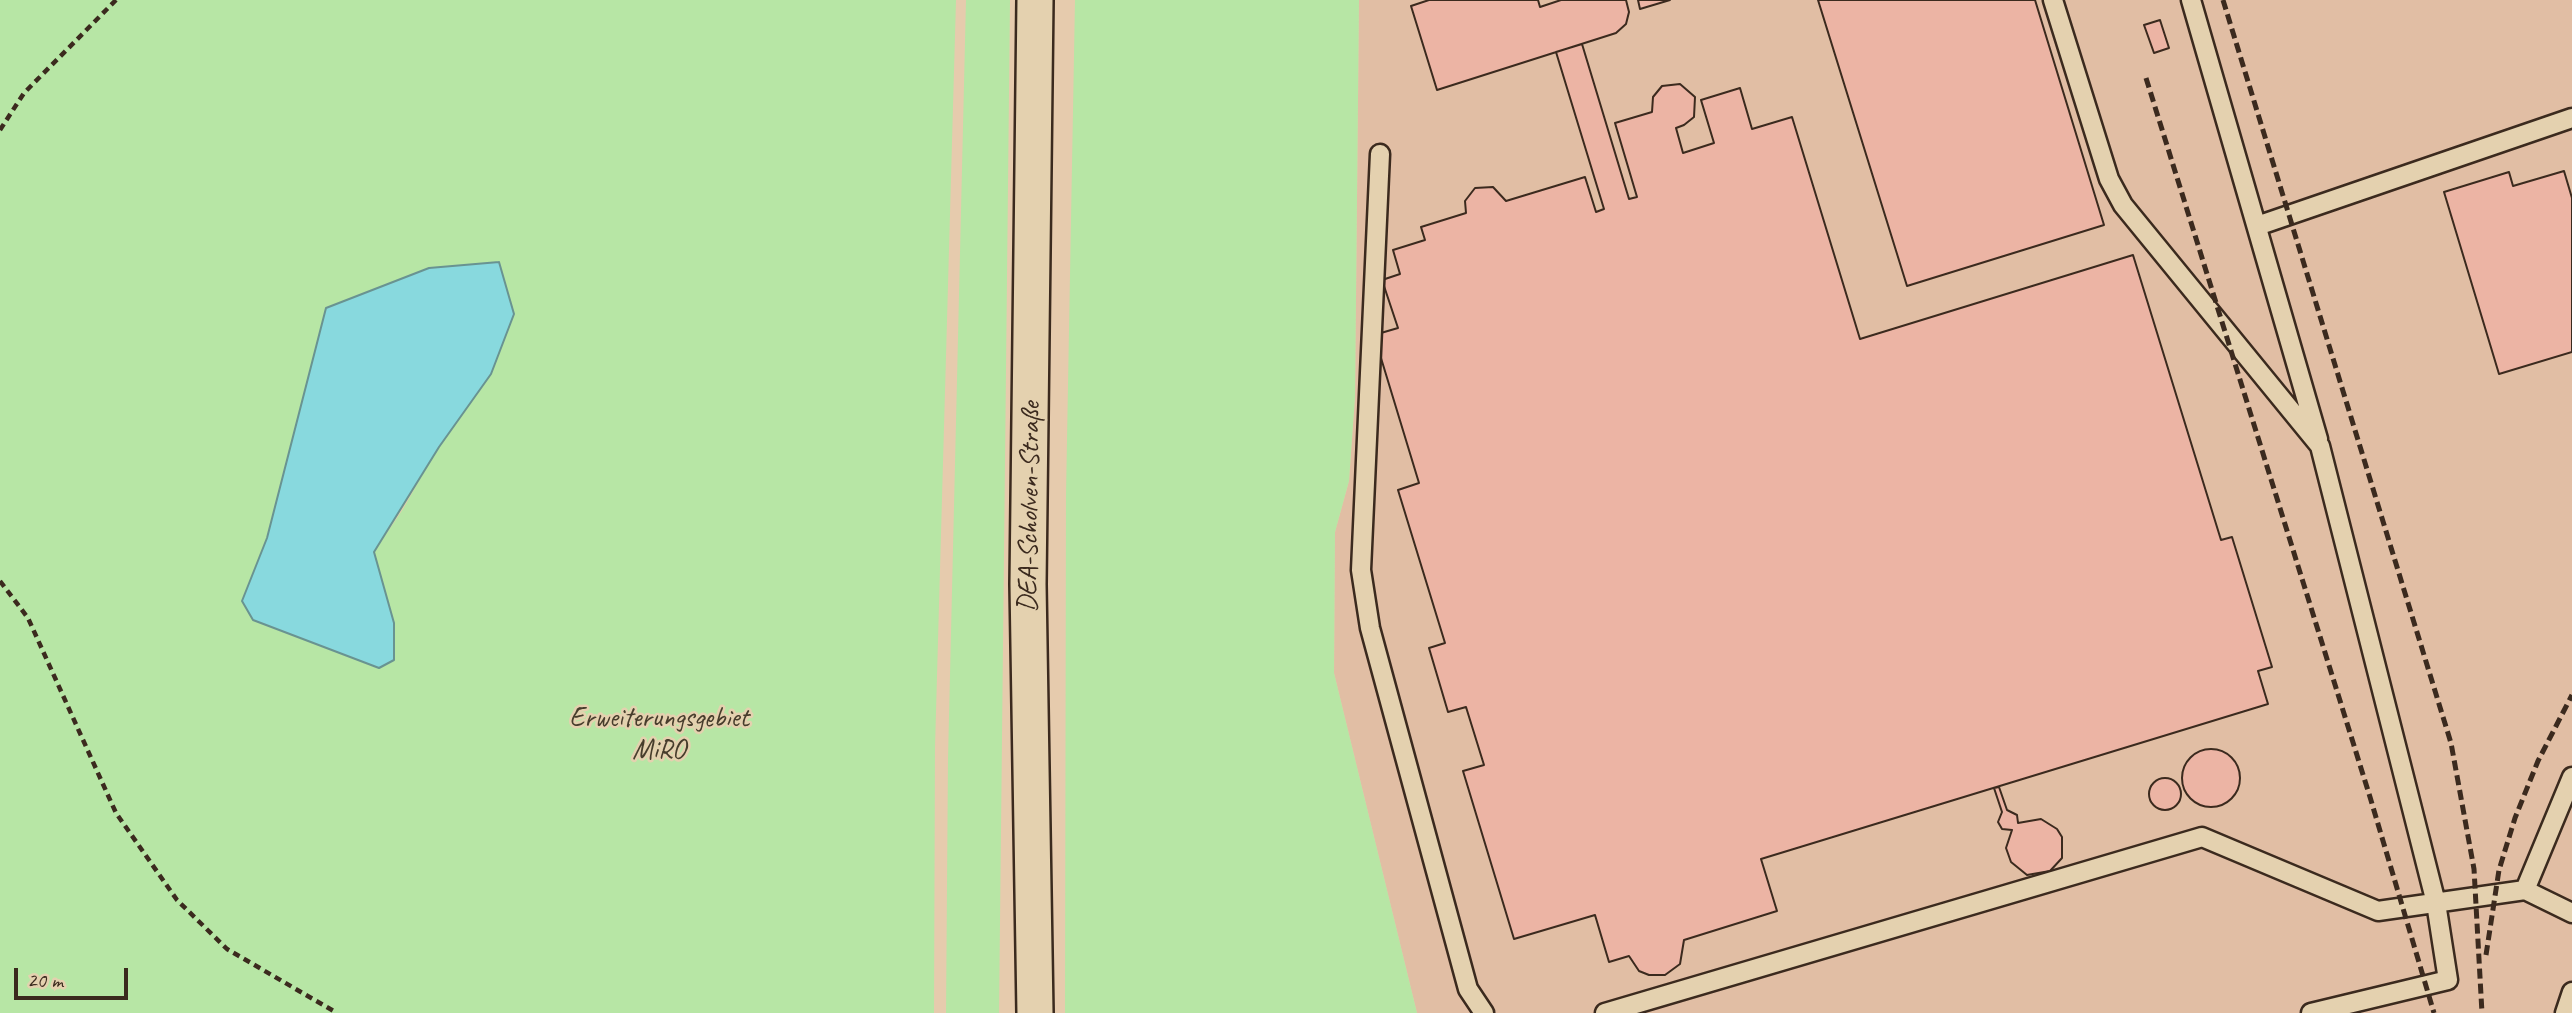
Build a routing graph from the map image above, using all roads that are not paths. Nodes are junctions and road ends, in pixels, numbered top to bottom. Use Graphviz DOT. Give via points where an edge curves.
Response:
graph roads {
  1 [pos="1035,0"];
  2 [pos="2053,0"];
  3 [pos="2191,0"];
  4 [pos="2572,118"];
  5 [pos="1380,154"];
  6 [pos="2257,226"];
  7 [pos="2320,446"];
  8 [pos="2572,777"];
  9 [pos="2525,890"];
  10 [pos="2436,903"];
  11 [pos="2572,913"];
  12 [pos="2572,992"];
  13 [pos="1035,1013"];
  14 [pos="1484,1013"];
  15 [pos="1605,1013"];
  16 [pos="2311,1013"];
  17 [pos="2566,1013"];
  1 -- 13 [label="street, DEA-Scholven-Straße" via="1028,584"];
  2 -- 7 [label="lane" via="2109,179 2123,205"];
  3 -- 6 [label="lane"];
  4 -- 6 [label="lane"];
  5 -- 14 [label="lane" via="1361,570 1370,628 1468,989"];
  6 -- 7 [label="lane"];
  7 -- 10 [label="lane"];
  8 -- 9 [label="lane"];
  9 -- 10 [label="lane"];
  9 -- 11 [label="lane"];
  10 -- 15 [label="lane" via="2378,911 2202,837"];
  10 -- 16 [label="lane" via="2448,980"];
  12 -- 17 [label="lane"];
}
